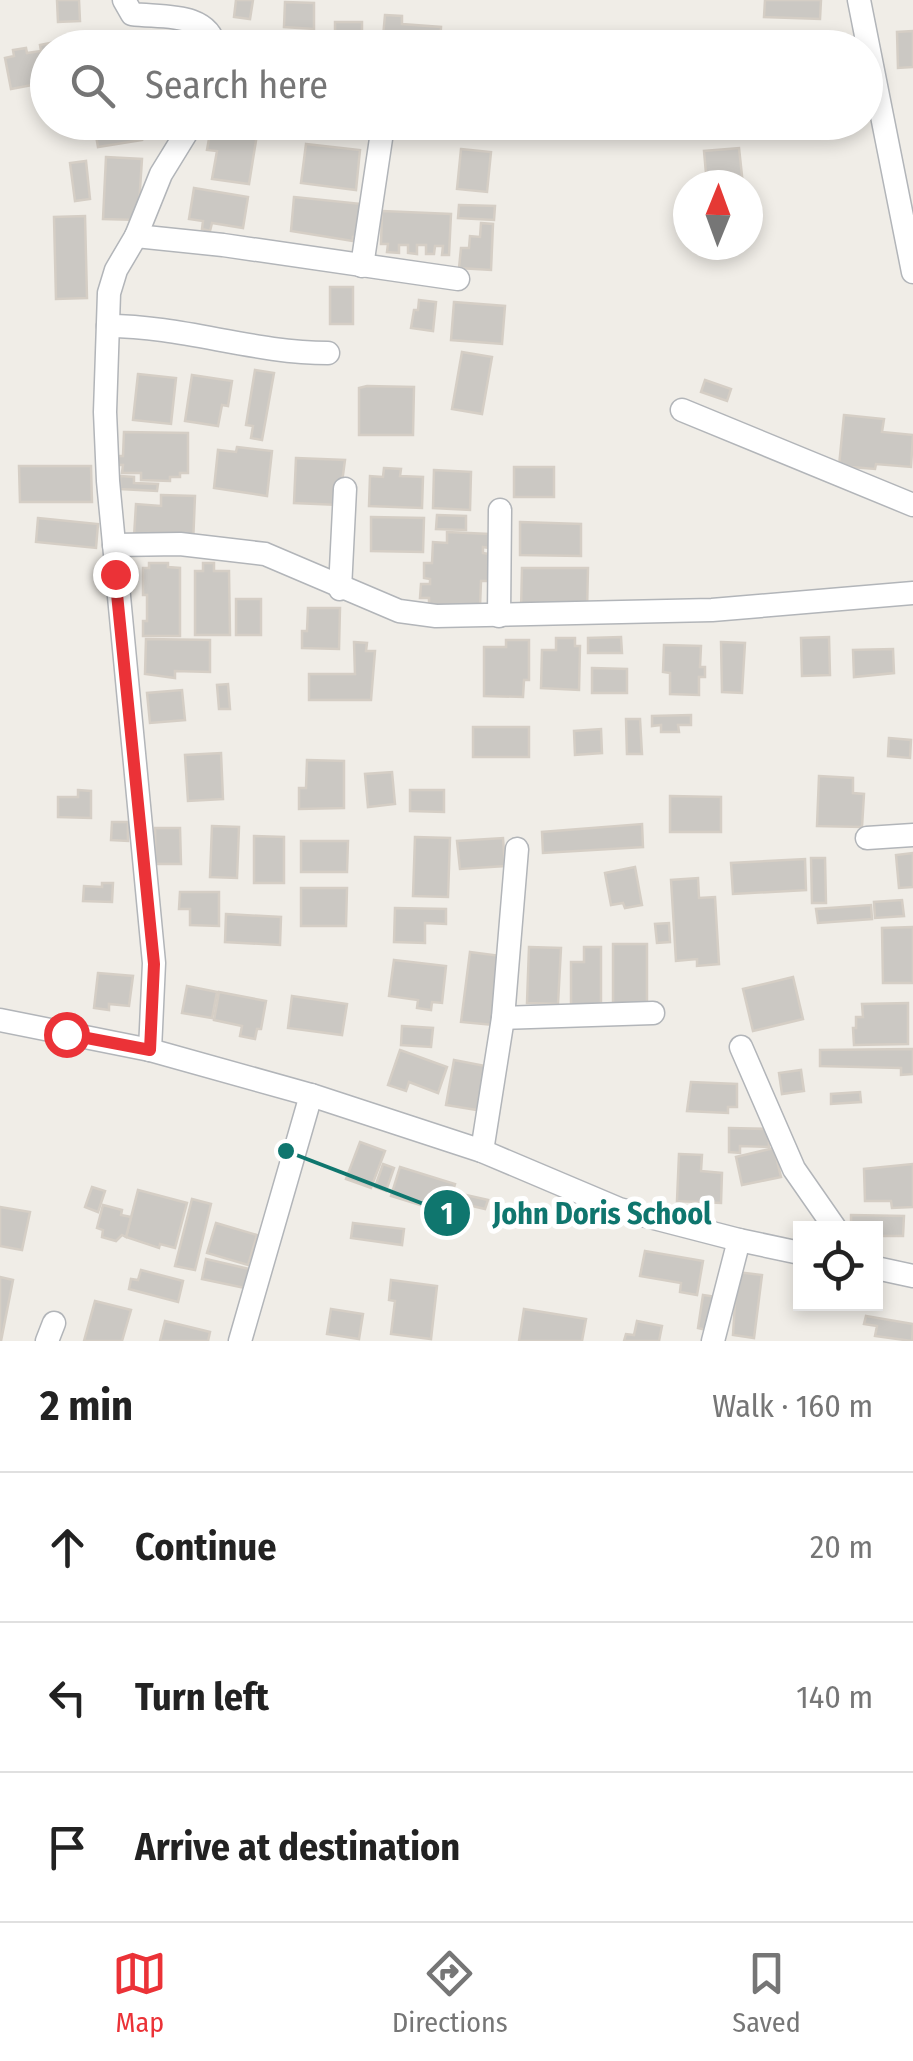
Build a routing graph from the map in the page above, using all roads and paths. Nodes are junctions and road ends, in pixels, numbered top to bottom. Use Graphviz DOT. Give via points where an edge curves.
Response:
graph roads {
  1 [pos="124,0"];
  2 [pos="859,0"];
  3 [pos="207,30"];
  4 [pos="863,30"];
  5 [pos="883,129"];
  6 [pos="182,140"];
  7 [pos="381,140"];
  8 [pos="136,236"];
  9 [pos="362,266"];
  10 [pos="913,272"];
  11 [pos="458,279"];
  12 [pos="108,326"];
  13 [pos="328,353"];
  14 [pos="682,410"];
  15 [pos="345,489"];
  16 [pos="913,505"];
  17 [pos="500,510"];
  18 [pos="114,545"];
  19 [pos="340,589"];
  20 [pos="913,593"];
  21 [pos="498,616"];
  22 [pos="913,835"];
  23 [pos="867,838"];
  24 [pos="517,849"];
  25 [pos="654,1013"];
  26 [pos="503,1018"];
  27 [pos="0,1020"];
  28 [pos="741,1047"];
  29 [pos="150,1050"];
  30 [pos="311,1096"];
  31 [pos="482,1151"];
  32 [pos="830,1221"];
  33 [pos="739,1240"];
  34 [pos="793,1251"];
  35 [pos="883,1270"];
  36 [pos="913,1276"];
  37 [pos="240,1341"];
  38 [pos="713,1341"];
  1 -- 3 [label="street" via="132,14 192,20"];
  2 -- 4 [label="street"];
  5 -- 10 [label="street"];
  6 -- 8 [label="street" via="160,174"];
  7 -- 9 [label="street"];
  8 -- 9 [label="street"];
  8 -- 12 [label="street" via="108,293"];
  9 -- 11 [label="street"];
  12 -- 13 [label="street"];
  12 -- 18 [label="street" via="105,412"];
  14 -- 16 [label="street"];
  15 -- 19 [label="street"];
  17 -- 21 [label="street"];
  18 -- 19 [label="street" via="266,554"];
  18 -- 29 [label="street" via="154,964"];
  19 -- 21 [label="street" via="398,611"];
  20 -- 21 [label="street" via="712,610"];
  22 -- 23 [label="street"];
  24 -- 26 [label="street"];
  25 -- 26 [label="street"];
  26 -- 31 [label="street"];
  27 -- 29 [label="street"];
  28 -- 32 [label="street" via="794,1169"];
  29 -- 30 [label="street"];
  30 -- 31 [label="street"];
  30 -- 37 [label="street"];
  31 -- 33 [label="street" via="619,1209"];
  33 -- 34 [label="street"];
  33 -- 38 [label="street"];
  35 -- 36 [label="street"];
}
